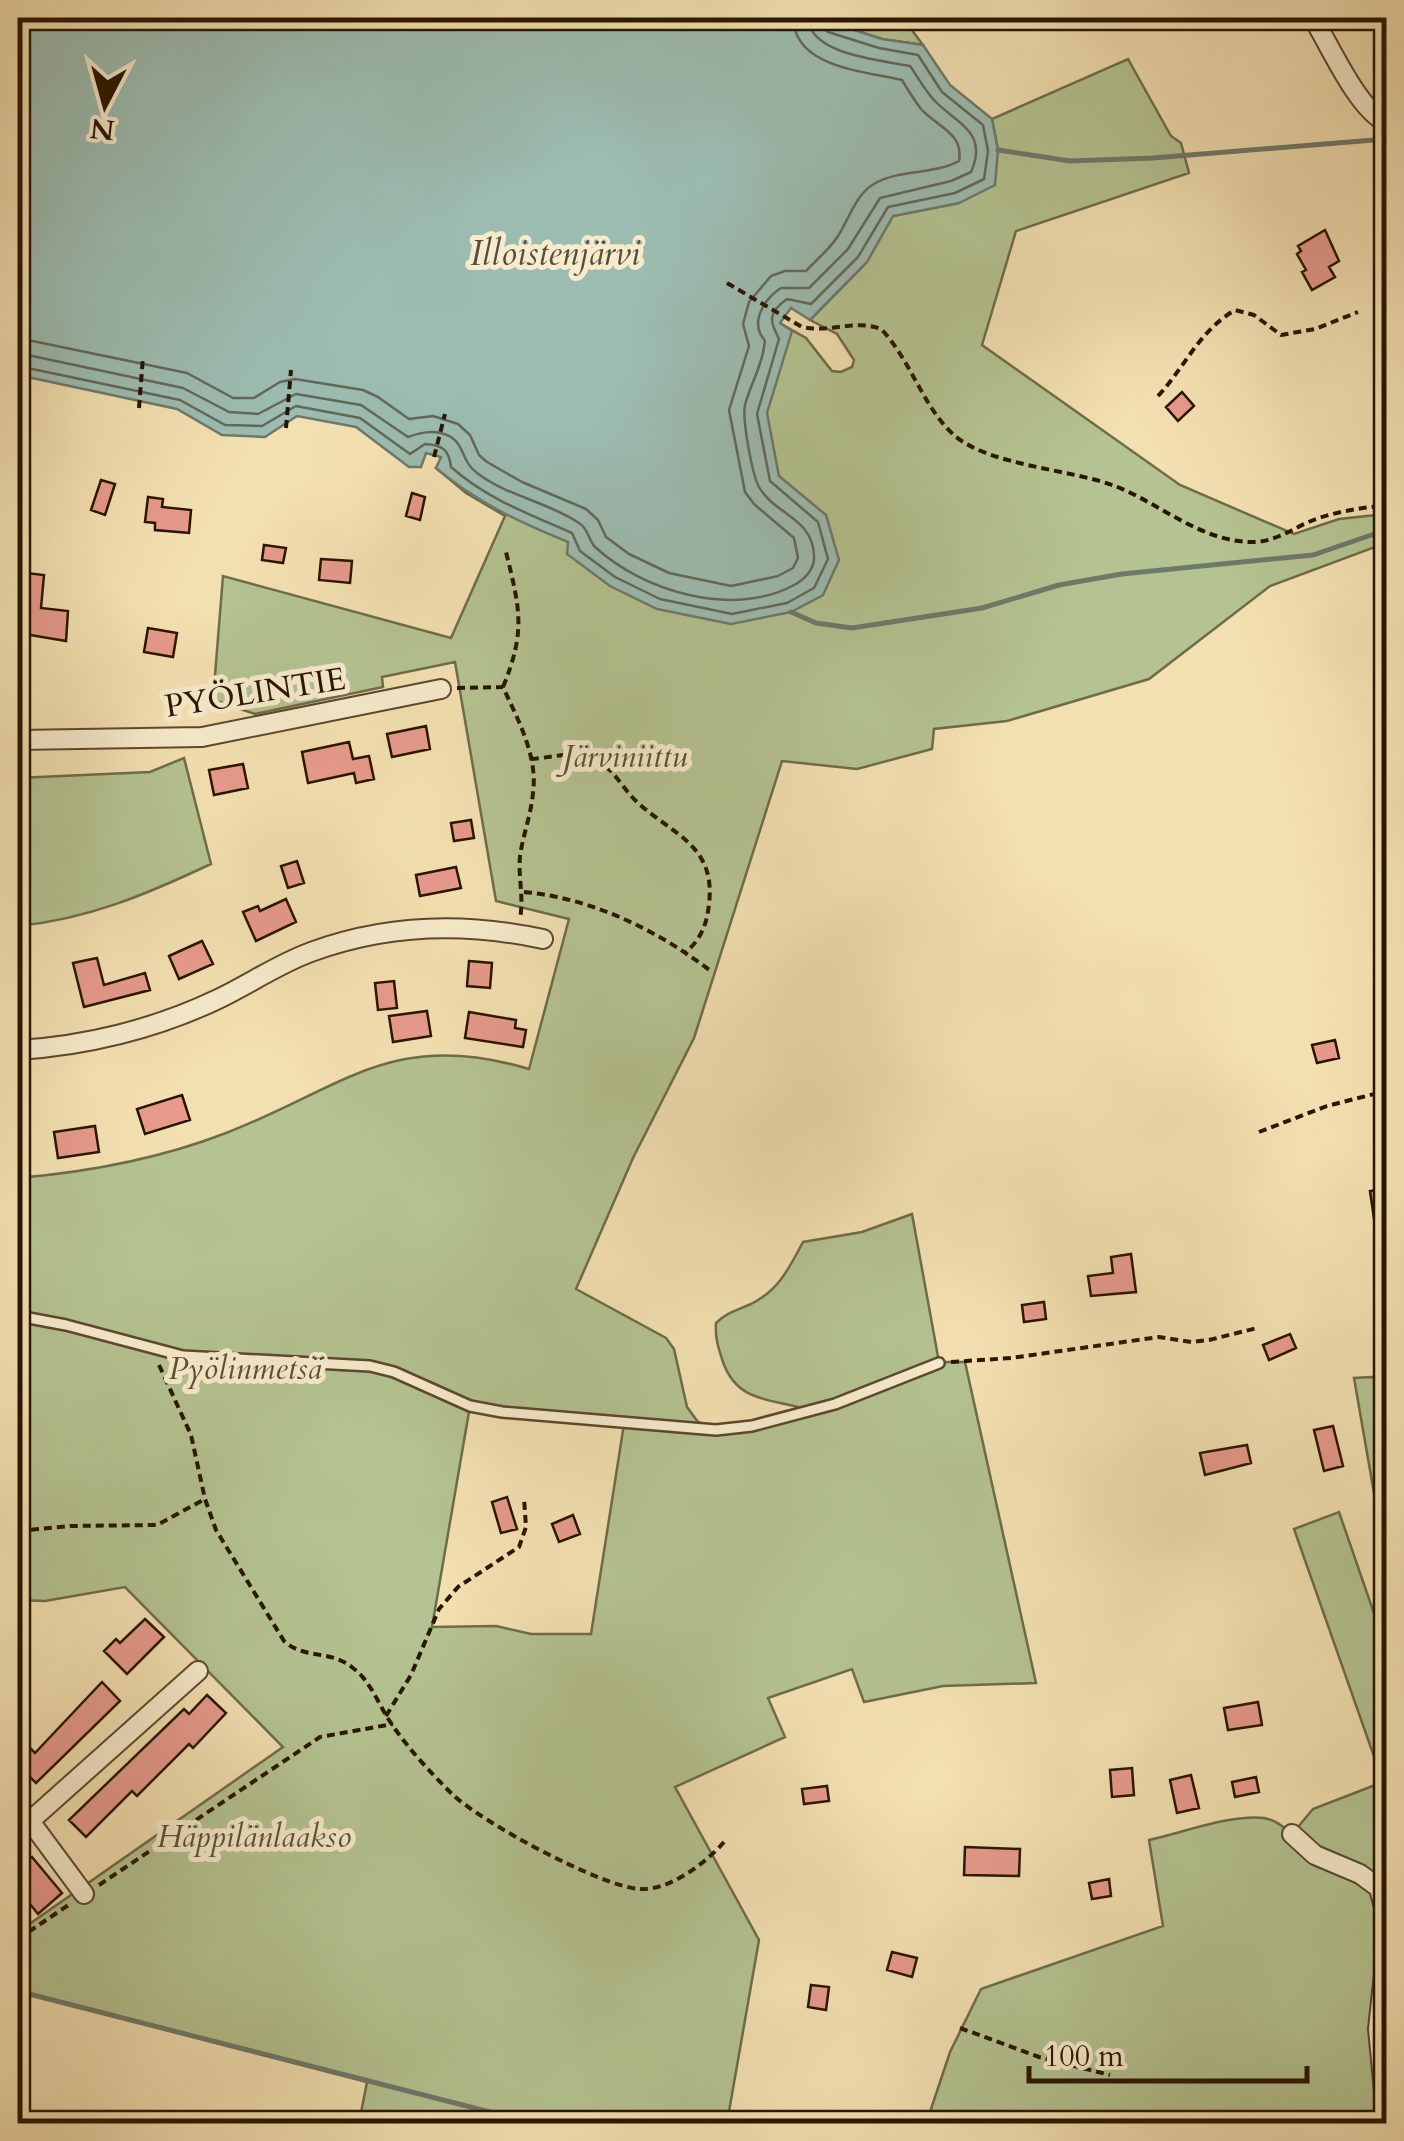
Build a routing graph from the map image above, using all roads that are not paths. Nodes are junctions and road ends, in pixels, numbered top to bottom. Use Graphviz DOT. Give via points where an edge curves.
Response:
graph roads {
  1 [pos="1313,18"];
  2 [pos="1386,122"];
  3 [pos="448,689"];
  4 [pos="18,740"];
  5 [pos="543,939"];
  6 [pos="18,1050"];
  7 [pos="18,1316"];
  8 [pos="939,1363"];
  9 [pos="198,1671"];
  10 [pos="24,1816"];
  11 [pos="1292,1834"];
  12 [pos="84,1894"];
  13 [pos="1386,1914"];
  14 [pos="1386,1956"];
  15 [pos="1386,2112"];
  1 -- 2 [label="street" via="1363,100"];
  3 -- 4 [label="street, PYÖLINTIE" via="202,737"];
  5 -- 6 [label="street" via="450,927 386,931 309,953 176,1017 84,1042"];
  7 -- 8 [label="lane" via="183,1356 370,1366 502,1412 716,1430 835,1404"];
  9 -- 10 [label="street"];
  10 -- 12 [label="street"];
  11 -- 13 [label="street" via="1316,1855 1379,1888"];
  14 -- 15 [label="street" via="1378,2028"];
}
